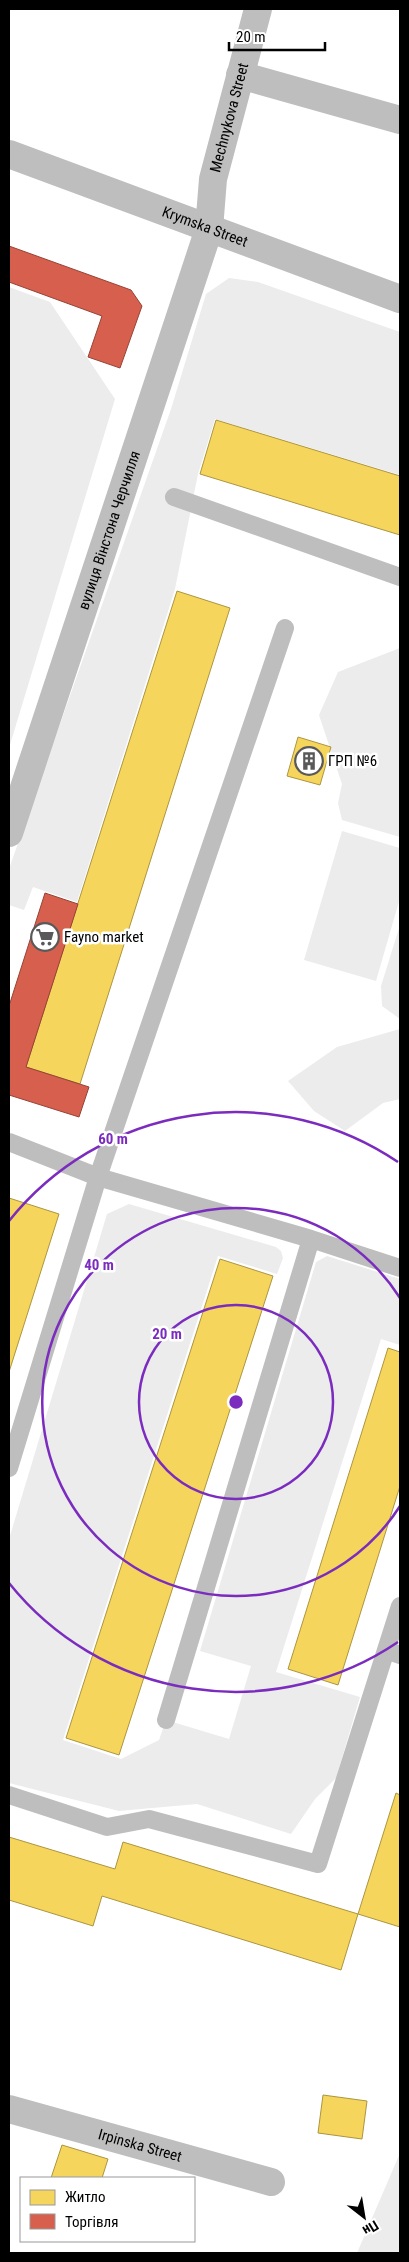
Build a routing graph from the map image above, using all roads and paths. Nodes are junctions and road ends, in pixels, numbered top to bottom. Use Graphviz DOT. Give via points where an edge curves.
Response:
graph roads {
  1 [pos="258,9"];
  2 [pos="240,75"];
  3 [pos="400,120"];
  4 [pos="9,154"];
  5 [pos="209,229"];
  6 [pos="400,299"];
  7 [pos="174,497"];
  8 [pos="400,577"];
  9 [pos="285,628"];
  10 [pos="9,833"];
  11 [pos="9,1142"];
  12 [pos="98,1177"];
  13 [pos="310,1239"];
  14 [pos="400,1268"];
  15 [pos="9,1468"];
  16 [pos="400,1606"];
  17 [pos="393,1653"];
  18 [pos="166,1720"];
  19 [pos="9,1795"];
  20 [pos="9,2109"];
  21 [pos="271,2182"];
  1 -- 2 [label="street, Mechnykova Street"];
  2 -- 3 [label="street"];
  2 -- 5 [label="street, Mechnykova Street" via="213,179"];
  4 -- 5 [label="street, Krymska Street"];
  5 -- 6 [label="street, Krymska Street"];
  5 -- 10 [label="street, вулиця Вінстона Черчилля"];
  7 -- 8 [label="lane"];
  9 -- 12 [label="lane"];
  11 -- 12 [label="lane"];
  12 -- 13 [label="lane"];
  12 -- 15 [label="lane"];
  13 -- 14 [label="lane"];
  13 -- 18 [label="lane"];
  16 -- 17 [label="lane"];
  17 -- 19 [label="lane" via="318,1864 149,1819 106,1826"];
  20 -- 21 [label="street, Irpinska Street"];
}
